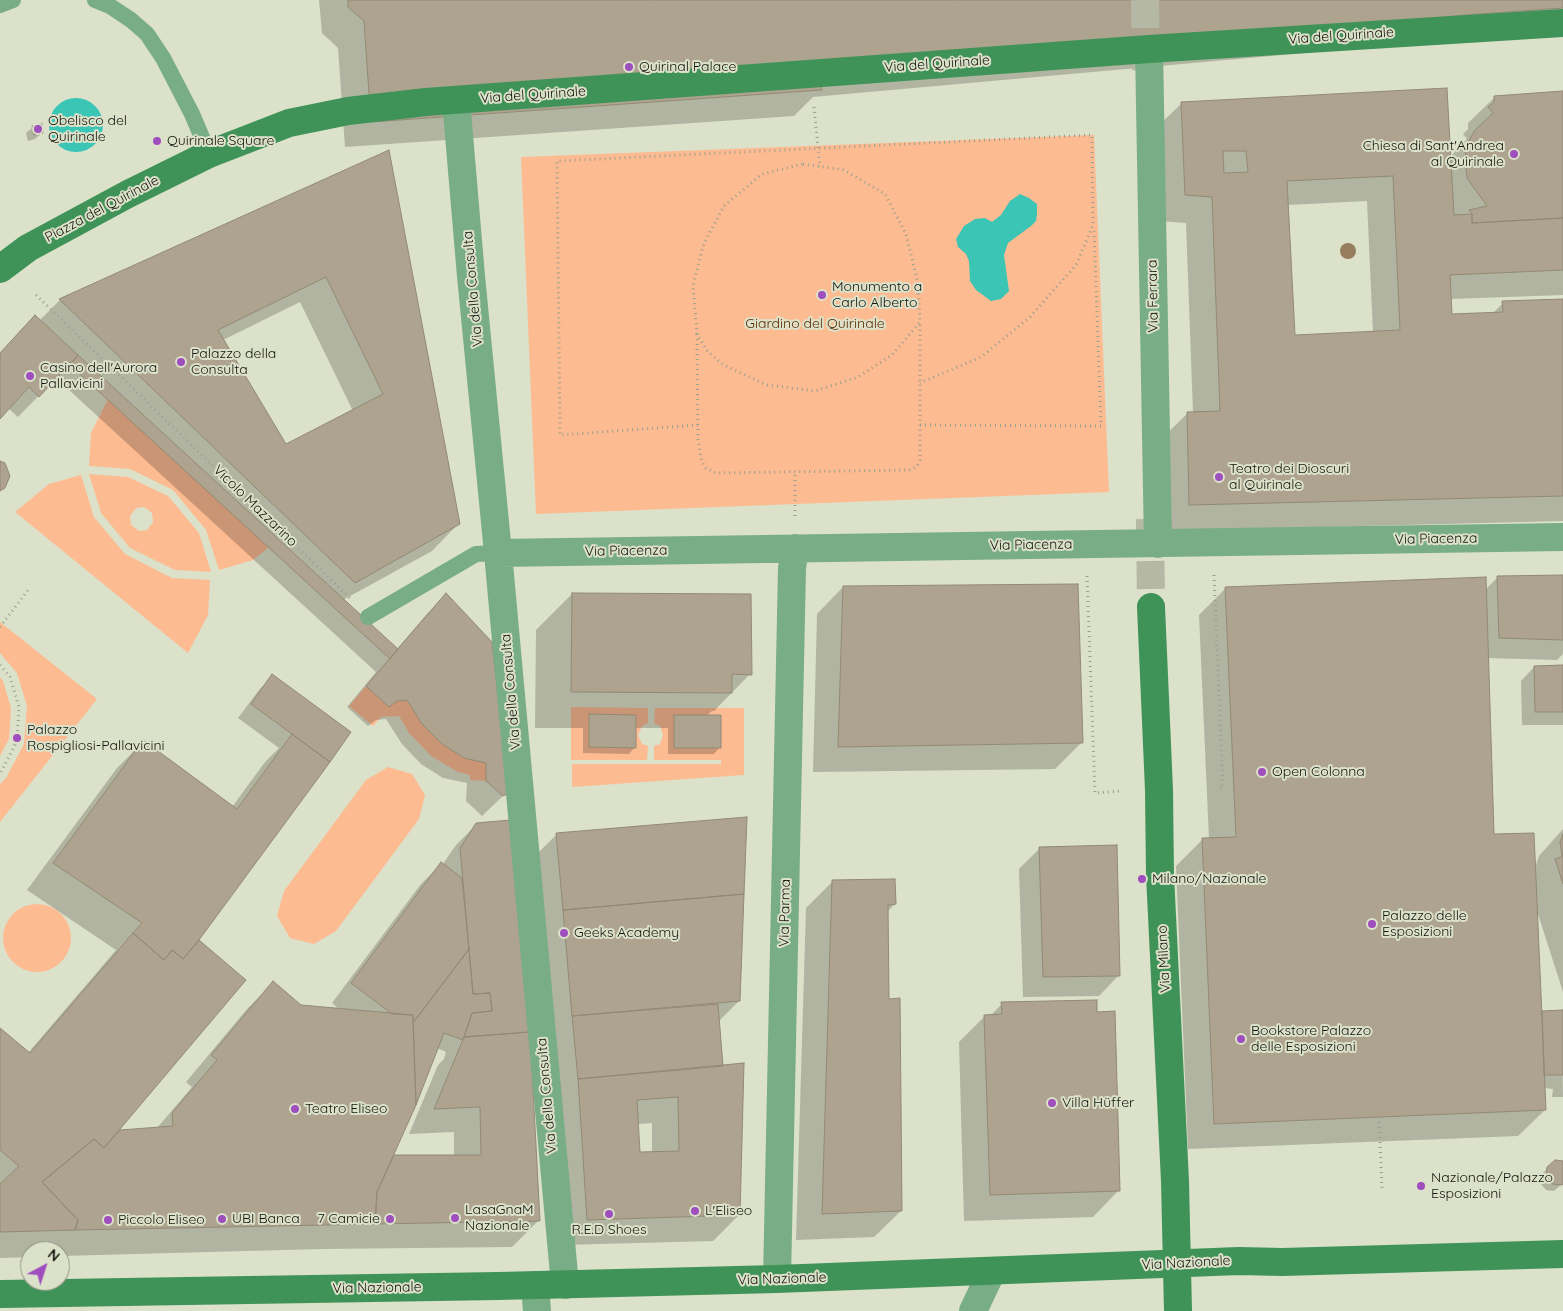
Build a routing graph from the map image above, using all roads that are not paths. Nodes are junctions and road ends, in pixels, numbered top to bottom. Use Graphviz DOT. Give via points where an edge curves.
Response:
graph roads {
  1 [pos="13,0"];
  2 [pos="95,0"];
  3 [pos="0,5"];
  4 [pos="1563,22"];
  5 [pos="1149,49"];
  6 [pos="456,100"];
  7 [pos="312,117"];
  8 [pos="209,154"];
  9 [pos="2,265"];
  10 [pos="1563,537"];
  11 [pos="1158,544"];
  12 [pos="795,548"];
  13 [pos="498,553"];
  14 [pos="1151,608"];
  15 [pos="368,617"];
  16 [pos="1563,1254"];
  17 [pos="1178,1264"];
  18 [pos="992,1271"];
  19 [pos="777,1279"];
  20 [pos="565,1284"];
  21 [pos="0,1294"];
  22 [pos="536,1298"];
  23 [pos="973,1311"];
  24 [pos="1178,1311"];
  1 -- 3 [label="lane"];
  2 -- 8 [label="lane" via="110,6 147,34 192,114"];
  4 -- 5 [label="street, Via del Quirinale"];
  5 -- 6 [label="street, Via del Quirinale"];
  5 -- 11 [label="street, Via Ferrara"];
  6 -- 7 [label="street, Via del Quirinale"];
  6 -- 13 [label="street, Via della Consulta"];
  7 -- 8 [label="street, Piazza del Quirinale"];
  8 -- 9 [label="street, Piazza del Quirinale" via="128,194"];
  10 -- 11 [label="street, Via Piacenza"];
  11 -- 12 [label="street, Via Piacenza"];
  12 -- 13 [label="street, Via Piacenza"];
  12 -- 19 [label="street, Via Parma" via="792,568"];
  13 -- 15 [label="lane" via="476,554"];
  13 -- 20 [label="street, Via della Consulta"];
  14 -- 17 [label="street, Via Milano"];
  16 -- 17 [label="street, Via Nazionale"];
  17 -- 18 [label="street, Via Nazionale"];
  17 -- 24 [label="street, Via Milano"];
  18 -- 19 [label="street, Via Nazionale"];
  18 -- 23 [label="street"];
  19 -- 20 [label="street, Via Nazionale"];
  20 -- 22 [label="street, Via Nazionale"];
  21 -- 22 [label="street, Via Nazionale"];
}
